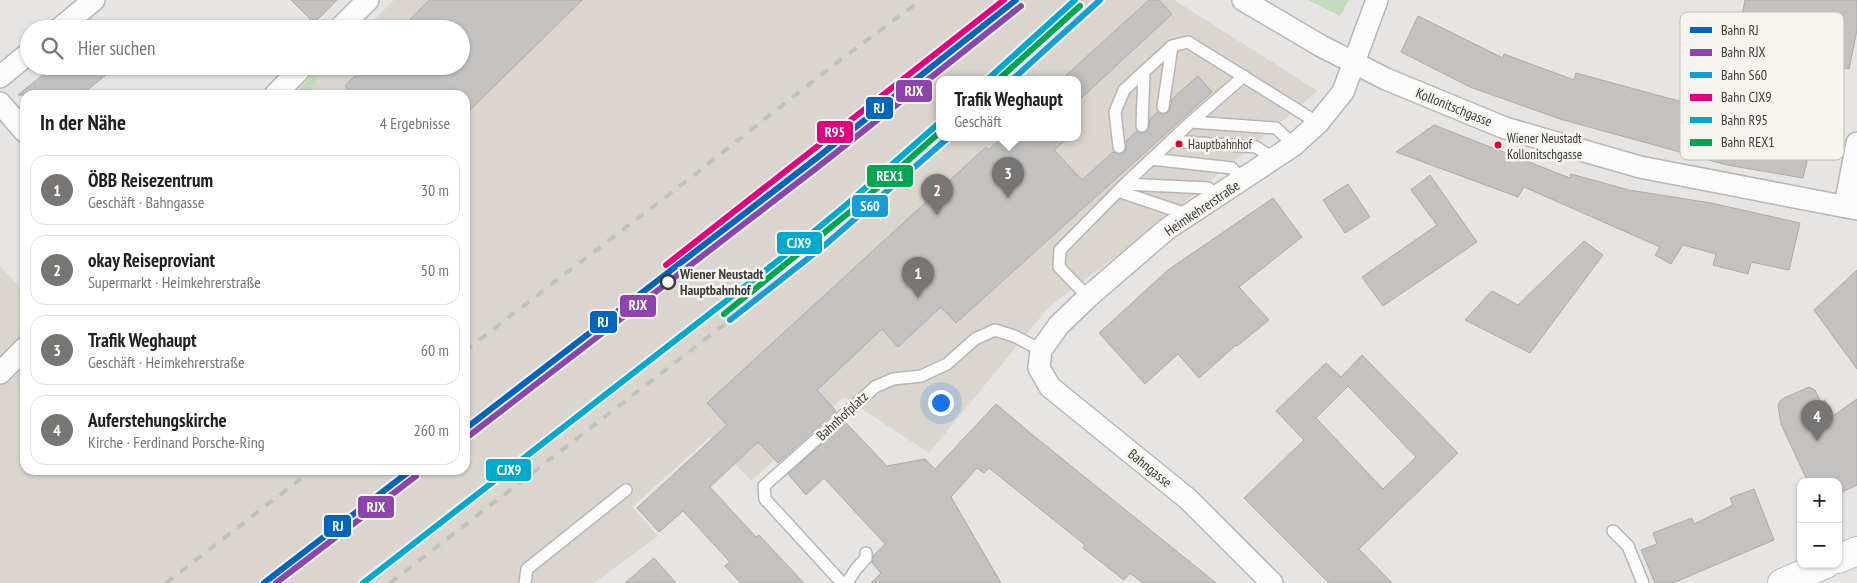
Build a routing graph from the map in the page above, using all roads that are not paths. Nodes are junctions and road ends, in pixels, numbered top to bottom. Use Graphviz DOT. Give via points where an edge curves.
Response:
graph roads {
  1 [pos="94,0"];
  2 [pos="368,0"];
  3 [pos="1243,0"];
  4 [pos="1377,0"];
  5 [pos="70,20"];
  6 [pos="352,20"];
  7 [pos="1172,46"];
  8 [pos="20,60"];
  9 [pos="1354,63"];
  10 [pos="1144,72"];
  11 [pos="294,75"];
  12 [pos="1244,76"];
  13 [pos="0,77"];
  14 [pos="280,90"];
  15 [pos="0,103"];
  16 [pos="1163,107"];
  17 [pos="1191,122"];
  18 [pos="1318,123"];
  19 [pos="20,126"];
  20 [pos="1142,126"];
  21 [pos="1167,140"];
  22 [pos="1857,143"];
  23 [pos="1294,145"];
  24 [pos="1119,147"];
  25 [pos="1147,159"];
  26 [pos="1274,159"];
  27 [pos="1243,181"];
  28 [pos="1122,182"];
  29 [pos="1216,197"];
  30 [pos="1851,208"];
  31 [pos="1189,215"];
  32 [pos="1088,297"];
  33 [pos="1041,350"];
  34 [pos="20,353"];
  35 [pos="0,372"];
  36 [pos="626,490"];
  37 [pos="1613,532"];
  38 [pos="1857,551"];
  39 [pos="866,553"];
  40 [pos="1842,557"];
  41 [pos="1817,568"];
  42 [pos="525,583"];
  43 [pos="842,583"];
  44 [pos="847,583"];
  45 [pos="1272,583"];
  46 [pos="1643,583"];
  47 [pos="1782,583"];
  1 -- 5 [label="street"];
  2 -- 6 [label="street"];
  3 -- 9 [label="street, Kollonitschgasse"];
  4 -- 9 [label="street, Heimkehrerstraße"];
  7 -- 10 [label="lane"];
  7 -- 12 [label="lane" via="1188,42"];
  7 -- 16 [label="lane"];
  8 -- 13 [label="street"];
  9 -- 18 [label="street, Heimkehrerstraße" via="1343,92"];
  9 -- 30 [label="street, Kollonitschgasse" via="1496,124 1550,141 1640,167"];
  10 -- 20 [label="lane"];
  10 -- 24 [label="lane" via="1124,90 1115,112"];
  11 -- 14 [label="street"];
  12 -- 17 [label="lane"];
  12 -- 18 [label="lane"];
  15 -- 19 [label="street"];
  17 -- 21 [label="lane"];
  17 -- 23 [label="lane" via="1276,128"];
  18 -- 23 [label="street, Heimkehrerstraße"];
  21 -- 25 [label="lane"];
  21 -- 26 [label="lane" via="1256,147"];
  22 -- 30 [label="street"];
  23 -- 26 [label="street, Heimkehrerstraße"];
  25 -- 27 [label="lane" via="1232,168"];
  25 -- 28 [label="lane"];
  26 -- 27 [label="street, Heimkehrerstraße"];
  27 -- 29 [label="street, Heimkehrerstraße"];
  28 -- 29 [label="lane" via="1208,188"];
  28 -- 31 [label="lane"];
  28 -- 32 [label="lane" via="1060,250 1059,267"];
  29 -- 31 [label="street, Heimkehrerstraße"];
  31 -- 32 [label="street, Heimkehrerstraße"];
  32 -- 33 [label="street, Heimkehrerstraße" via="1059,325"];
  33 -- 43 [label="lane, Bahnhofplatz" via="995,330 975,339 947,364 921,376 893,379 875,387 764,486 765,499 808,538"];
  33 -- 45 [label="street, Bahngasse" via="1039,368 1050,387 1188,499"];
  34 -- 35 [label="street"];
  36 -- 42 [label="lane" via="527,569"];
  37 -- 46 [label="lane" via="1628,546"];
  38 -- 40 [label="street"];
  39 -- 44 [label="lane" via="866,558"];
  41 -- 47 [label="street"];
}
